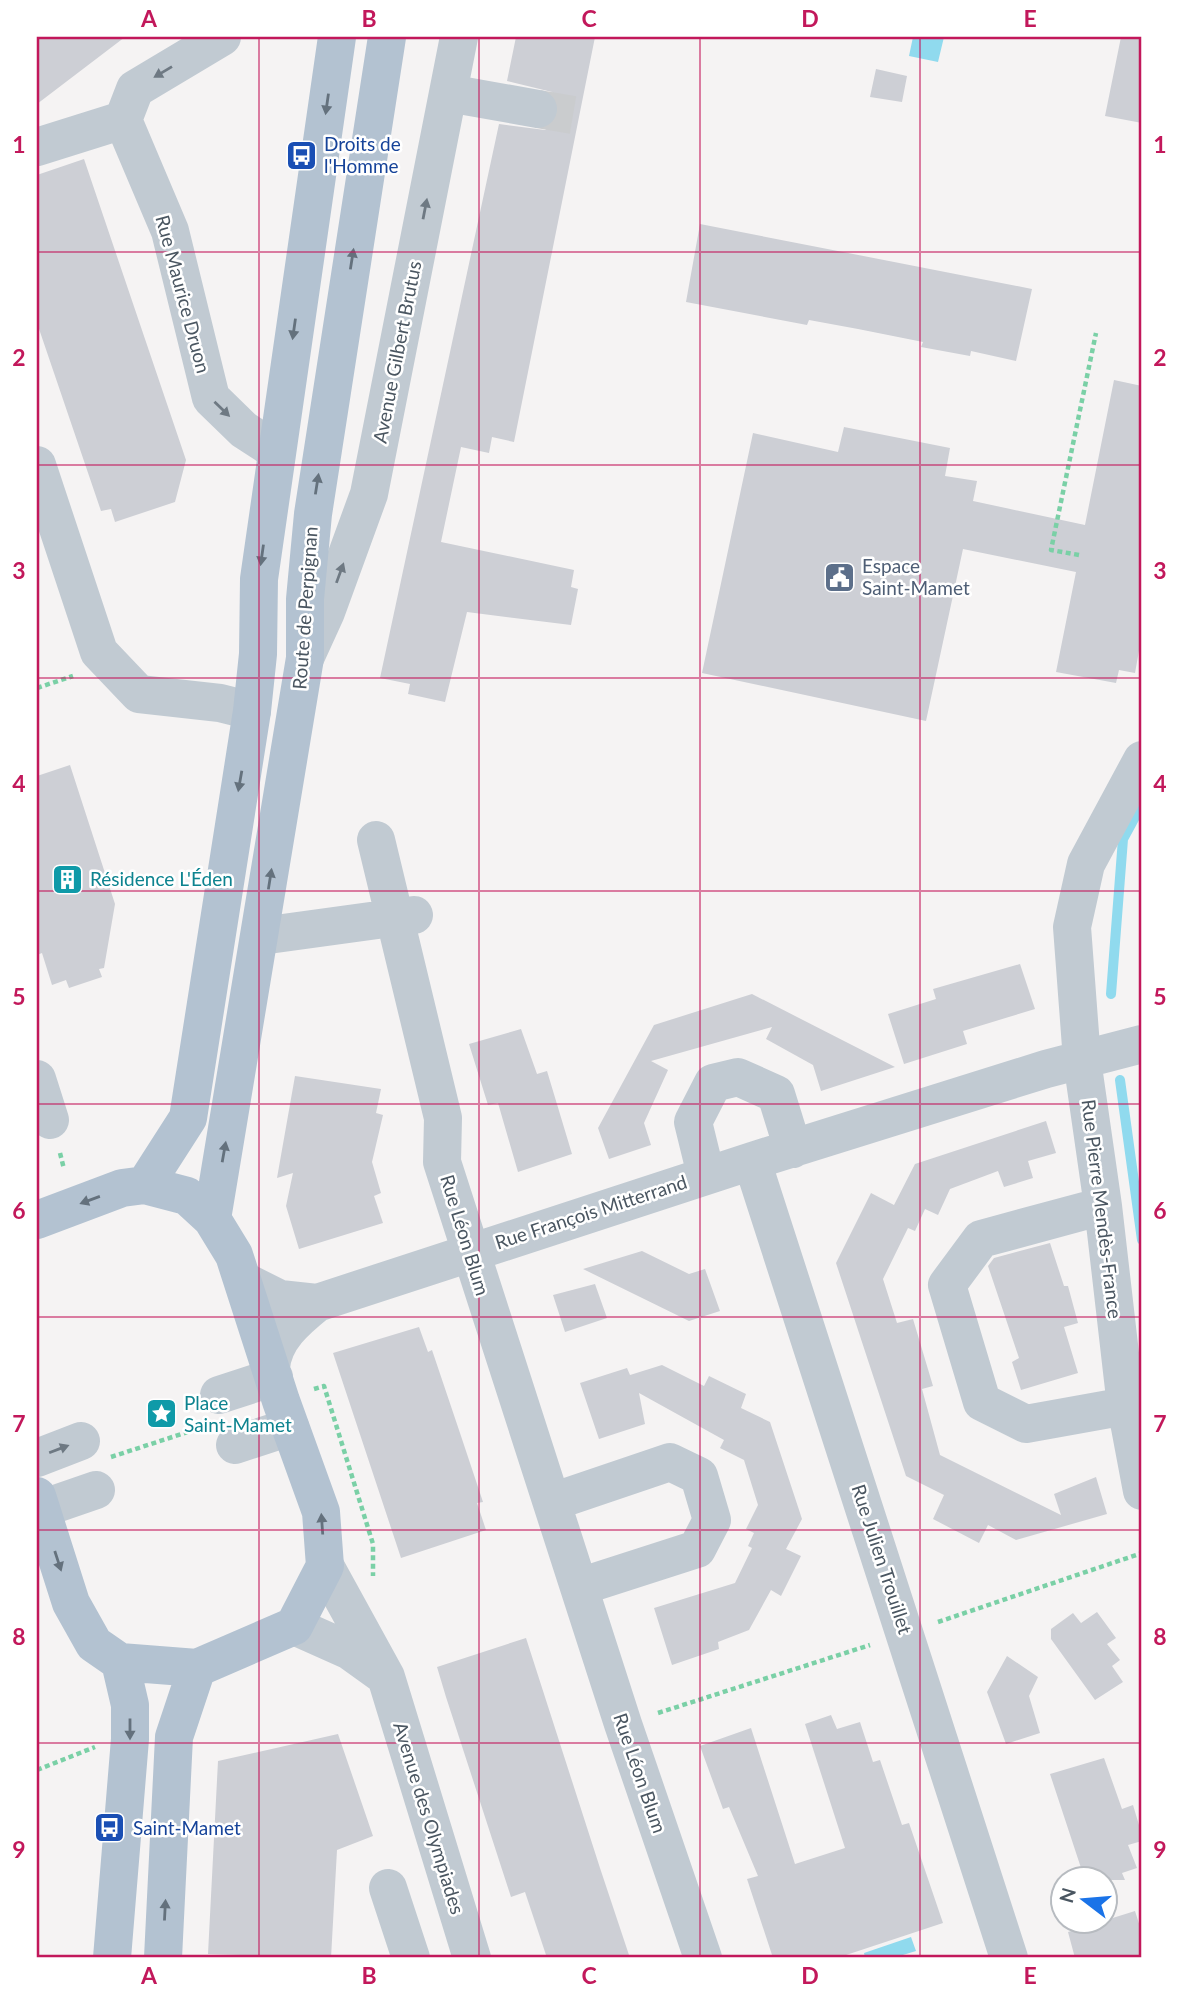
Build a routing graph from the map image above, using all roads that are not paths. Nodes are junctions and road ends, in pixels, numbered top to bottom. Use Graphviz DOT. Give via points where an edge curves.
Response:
graph roads {
  1 [pos="222,37"];
  2 [pos="337,37"];
  3 [pos="387,37"];
  4 [pos="459,37"];
  5 [pos="448,93"];
  6 [pos="537,109"];
  7 [pos="123,120"];
  8 [pos="37,146"];
  9 [pos="276,451"];
  10 [pos="37,465"];
  11 [pos="305,658"];
  12 [pos="252,711"];
  13 [pos="1142,760"];
  14 [pos="376,840"];
  15 [pos="404,917"];
  16 [pos="261,936"];
  17 [pos="1142,1044"];
  18 [pos="1082,1060"];
  19 [pos="37,1079"];
  20 [pos="50,1120"];
  21 [pos="793,1149"];
  22 [pos="752,1161"];
  23 [pos="706,1175"];
  24 [pos="145,1185"];
  25 [pos="1103,1206"];
  26 [pos="212,1219"];
  27 [pos="37,1220"];
  28 [pos="469,1252"];
  29 [pos="244,1281"];
  30 [pos="317,1303"];
  31 [pos="273,1372"];
  32 [pos="219,1395"];
  33 [pos="1126,1406"];
  34 [pos="290,1427"];
  35 [pos="81,1440"];
  36 [pos="235,1445"];
  37 [pos="37,1458"];
  38 [pos="96,1490"];
  39 [pos="1142,1491"];
  40 [pos="39,1502"];
  41 [pos="552,1502"];
  42 [pos="325,1566"];
  43 [pos="579,1587"];
  44 [pos="293,1626"];
  45 [pos="120,1662"];
  46 [pos="197,1668"];
  47 [pos="386,1677"];
  48 [pos="388,1888"];
  49 [pos="112,1958"];
  50 [pos="163,1958"];
  51 [pos="411,1958"];
  52 [pos="472,1958"];
  53 [pos="704,1958"];
  54 [pos="1009,1958"];
  1 -- 7 [label="street, one-way" via="135,89"];
  2 -- 9 [label="main road, one-way"];
  11 -- 3 [label="main road, Route de Perpignan, one-way" via="313,514"];
  4 -- 5 [label="street, Avenue Gilbert Brutus"];
  5 -- 6 [label="street"];
  11 -- 5 [label="street, Avenue Gilbert Brutus, one-way" via="369,494"];
  7 -- 8 [label="street"];
  7 -- 9 [label="street, Rue Maurice Druon, one-way" via="170,230 211,398 244,430"];
  9 -- 12 [label="main road, one-way" via="258,579"];
  10 -- 12 [label="street" via="99,652 139,694"];
  16 -- 11 [label="main road, Route de Perpignan, one-way"];
  12 -- 24 [label="main road, one-way" via="188,1118"];
  13 -- 18 [label="street, Rue Pierre Mendès-France" via="1086,864 1072,927"];
  14 -- 15 [label="street, Rue Léon Blum"];
  15 -- 16 [label="street"];
  15 -- 28 [label="street, Rue Léon Blum" via="443,1118 442,1162"];
  26 -- 16 [label="main road, Route de Perpignan, one-way"];
  17 -- 18 [label="street, Rue François Mitterrand"];
  18 -- 21 [label="street, Rue François Mitterrand"];
  18 -- 25 [label="street, Rue Pierre Mendès-France"];
  19 -- 20 [label="street"];
  21 -- 22 [label="street, Rue François Mitterrand"];
  21 -- 23 [label="street, Rue François Mitterrand" via="776,1094 738,1077 713,1083 693,1122"];
  22 -- 23 [label="street, Rue François Mitterrand"];
  22 -- 54 [label="street, Rue Julien Trouillet"];
  23 -- 28 [label="street, Rue François Mitterrand"];
  24 -- 26 [label="main road" via="187,1196"];
  24 -- 27 [label="main road, one-way" via="122,1188"];
  25 -- 33 [label="street, Rue Pierre Mendès-France"];
  25 -- 33 [label="street" via="981,1239 947,1285 982,1402 1026,1424"];
  26 -- 29 [label="main road"];
  28 -- 30 [label="street, Rue François Mitterrand"];
  28 -- 41 [label="street, Rue Léon Blum"];
  29 -- 30 [label="street, Rue François Mitterrand" via="281,1299"];
  29 -- 31 [label="main road"];
  30 -- 31 [label="street, Rue François Mitterrand" via="292,1324 272,1357"];
  31 -- 32 [label="street"];
  31 -- 34 [label="main road"];
  33 -- 39 [label="street, Rue Pierre Mendès-France"];
  34 -- 36 [label="street"];
  42 -- 34 [label="main road, one-way" via="321,1511"];
  37 -- 35 [label="street, one-way"];
  38 -- 40 [label="street"];
  40 -- 45 [label="main road, one-way" via="71,1603 94,1644"];
  41 -- 43 [label="street, Rue Léon Blum"];
  41 -- 43 [label="street" via="670,1462 699,1476 712,1520 697,1549"];
  42 -- 44 [label="main road"];
  42 -- 47 [label="street, Avenue des Olympiades"];
  43 -- 53 [label="street, Rue Léon Blum"];
  44 -- 46 [label="main road"];
  44 -- 47 [label="street" via="350,1651"];
  45 -- 46 [label="main road"];
  45 -- 49 [label="main road, one-way" via="130,1705 130,1739"];
  50 -- 46 [label="main road, one-way" via="174,1737"];
  47 -- 52 [label="street, Avenue des Olympiades"];
  48 -- 51 [label="street"];
}
